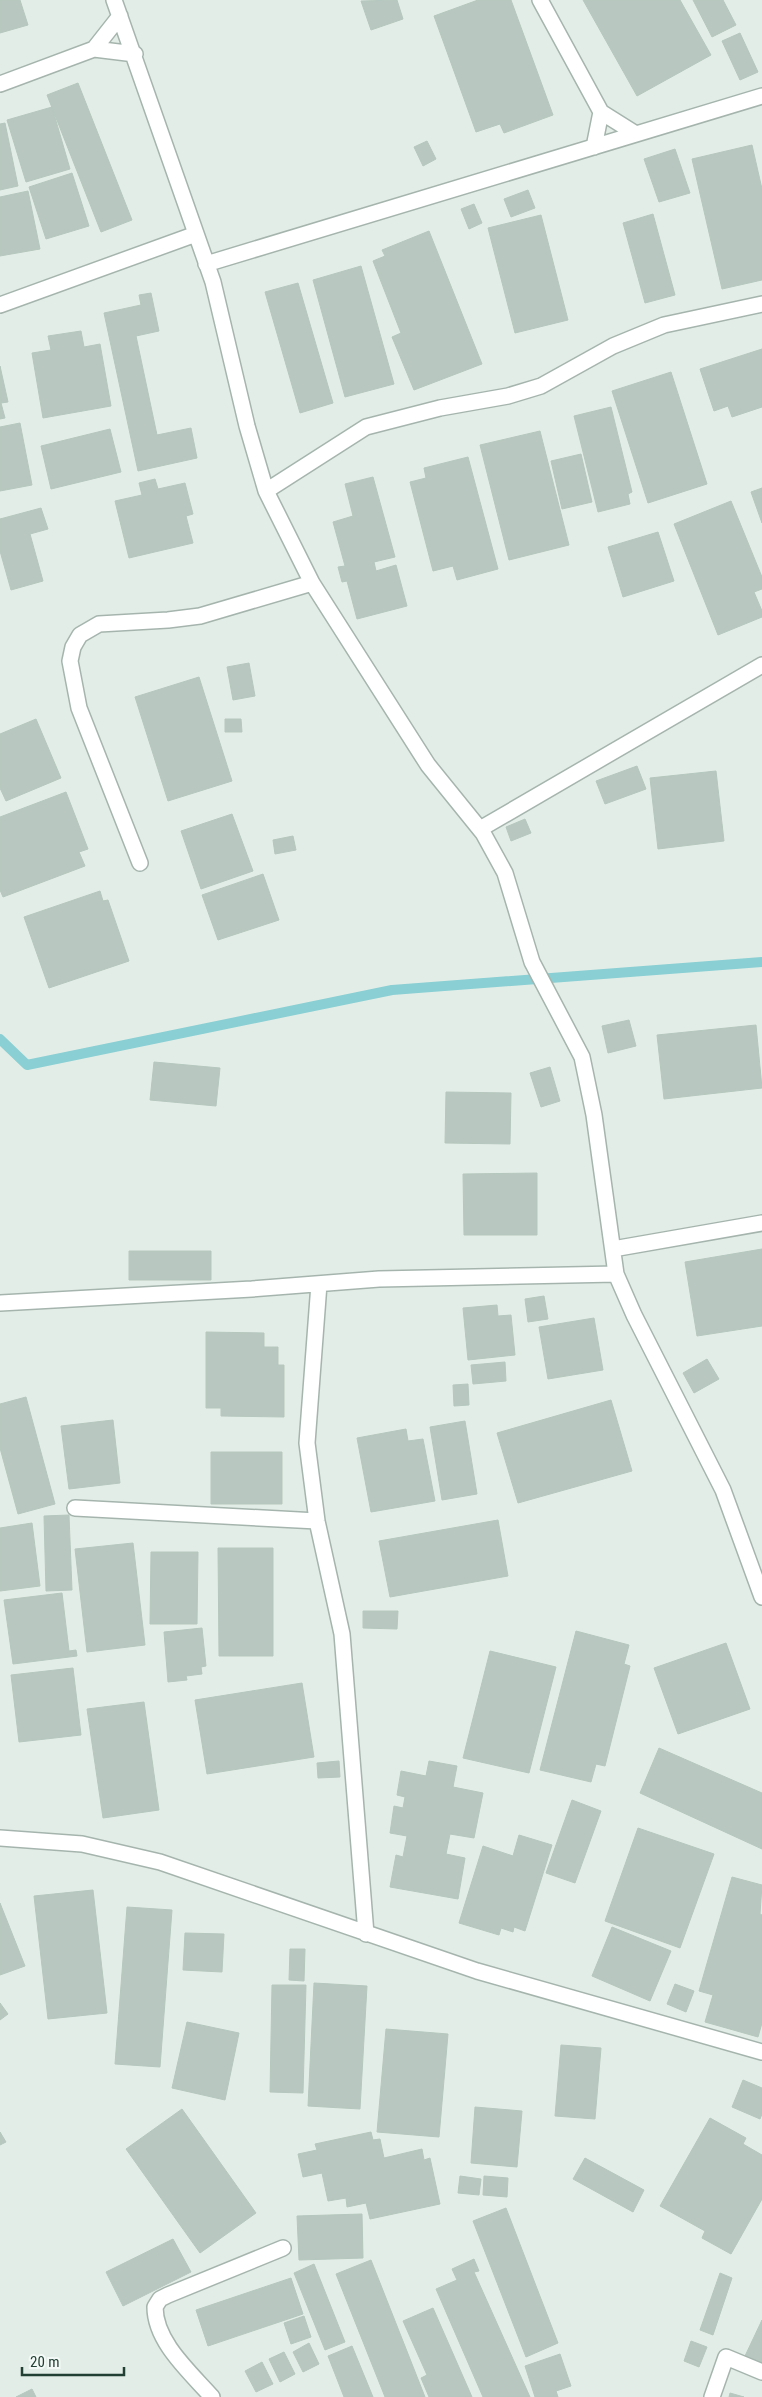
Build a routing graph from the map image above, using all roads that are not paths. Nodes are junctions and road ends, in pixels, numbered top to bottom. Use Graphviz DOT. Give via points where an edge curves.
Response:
graph roads {
  1 [pos="114,0"];
  2 [pos="540,0"];
  3 [pos="120,16"];
  4 [pos="94,49"];
  5 [pos="135,54"];
  6 [pos="0,84"];
  7 [pos="762,96"];
  8 [pos="601,112"];
  9 [pos="636,134"];
  10 [pos="594,146"];
  11 [pos="196,234"];
  12 [pos="206,264"];
  13 [pos="762,304"];
  14 [pos="0,305"];
  15 [pos="266,491"];
  16 [pos="312,583"];
  17 [pos="762,665"];
  18 [pos="480,829"];
  19 [pos="140,863"];
  20 [pos="762,1223"];
  21 [pos="613,1249"];
  22 [pos="616,1274"];
  23 [pos="318,1284"];
  24 [pos="0,1303"];
  25 [pos="75,1508"];
  26 [pos="317,1521"];
  27 [pos="762,1597"];
  28 [pos="0,1838"];
  29 [pos="366,1934"];
  30 [pos="762,2052"];
  31 [pos="283,2248"];
  32 [pos="762,2372"];
  33 [pos="212,2397"];
  34 [pos="712,2397"];
  1 -- 3 [label="street"];
  2 -- 8 [label="street"];
  3 -- 4 [label="street"];
  3 -- 5 [label="street"];
  4 -- 5 [label="street"];
  4 -- 6 [label="street"];
  5 -- 11 [label="street"];
  7 -- 9 [label="street"];
  8 -- 9 [label="street"];
  8 -- 10 [label="street"];
  9 -- 10 [label="street"];
  10 -- 12 [label="street"];
  11 -- 12 [label="street"];
  11 -- 14 [label="street"];
  12 -- 15 [label="street"];
  13 -- 15 [label="street" via="664,325 613,346 542,386 366,427"];
  15 -- 16 [label="street"];
  16 -- 18 [label="street" via="428,765"];
  16 -- 19 [label="street" via="200,616 99,624 80,635 70,661 78,708"];
  17 -- 18 [label="street"];
  18 -- 21 [label="street" via="505,874 532,962 582,1057 594,1115"];
  20 -- 21 [label="street"];
  21 -- 22 [label="street"];
  22 -- 23 [label="street" via="379,1279"];
  22 -- 27 [label="street" via="722,1490"];
  23 -- 24 [label="street"];
  23 -- 26 [label="street" via="307,1444"];
  25 -- 26 [label="street"];
  26 -- 29 [label="street" via="342,1634"];
  28 -- 29 [label="street" via="82,1844 160,1862"];
  29 -- 30 [label="street" via="477,1971"];
  31 -- 33 [label="street" via="168,2295 155,2307 159,2329 168,2345"];
  32 -- 34 [label="street" via="726,2357"];
}
